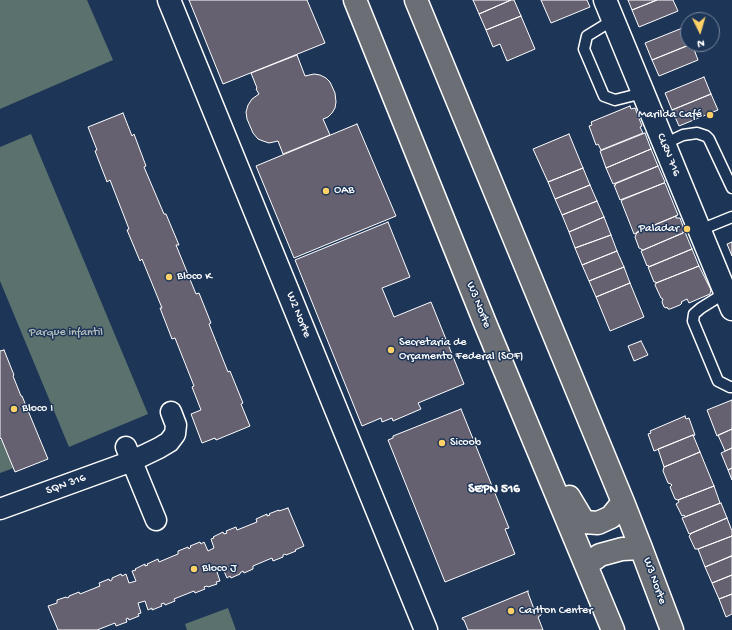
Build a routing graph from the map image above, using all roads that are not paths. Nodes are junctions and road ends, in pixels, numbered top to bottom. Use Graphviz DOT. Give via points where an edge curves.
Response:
graph roads {
  1 [pos="169,0"];
  2 [pos="355,0"];
  3 [pos="416,0"];
  4 [pos="605,0"];
  5 [pos="613,20"];
  6 [pos="643,94"];
  7 [pos="664,144"];
  8 [pos="732,188"];
  9 [pos="732,217"];
  10 [pos="700,230"];
  11 [pos="729,301"];
  12 [pos="732,387"];
  13 [pos="171,412"];
  14 [pos="531,434"];
  15 [pos="129,454"];
  16 [pos="623,502"];
  17 [pos="0,509"];
  18 [pos="156,520"];
  19 [pos="641,548"];
  20 [pos="586,565"];
  21 [pos="426,630"];
  22 [pos="613,630"];
  23 [pos="672,630"];
  1 -- 21 [label="street, W2 Norte"];
  2 -- 14 [label="main road, W3 Norte"];
  3 -- 16 [label="main road, W3 Norte"];
  4 -- 5 [label="street, CLRN 716"];
  5 -- 6 [label="street, CLRN 716"];
  5 -- 6 [label="lane" via="587,36 584,49 604,96 615,100"];
  6 -- 7 [label="street, CLRN 716"];
  7 -- 8 [label="lane" via="683,135 697,133 706,136"];
  7 -- 10 [label="street, CLRN 716"];
  9 -- 10 [label="lane"];
  10 -- 11 [label="street, CLRN 716"];
  11 -- 12 [label="lane" via="697,311 693,321 718,381"];
  13 -- 15 [label="street, SQN 316" via="176,425 175,434 169,442"];
  14 -- 16 [label="main road" via="584,522 598,523 611,517"];
  14 -- 20 [label="main road, W3 Norte"];
  15 -- 17 [label="street, SQN 316"];
  15 -- 18 [label="street"];
  16 -- 19 [label="main road, W3 Norte"];
  19 -- 20 [label="main road" via="622,549 600,555"];
  19 -- 23 [label="main road, W3 Norte"];
  20 -- 22 [label="main road, W3 Norte"];
}
